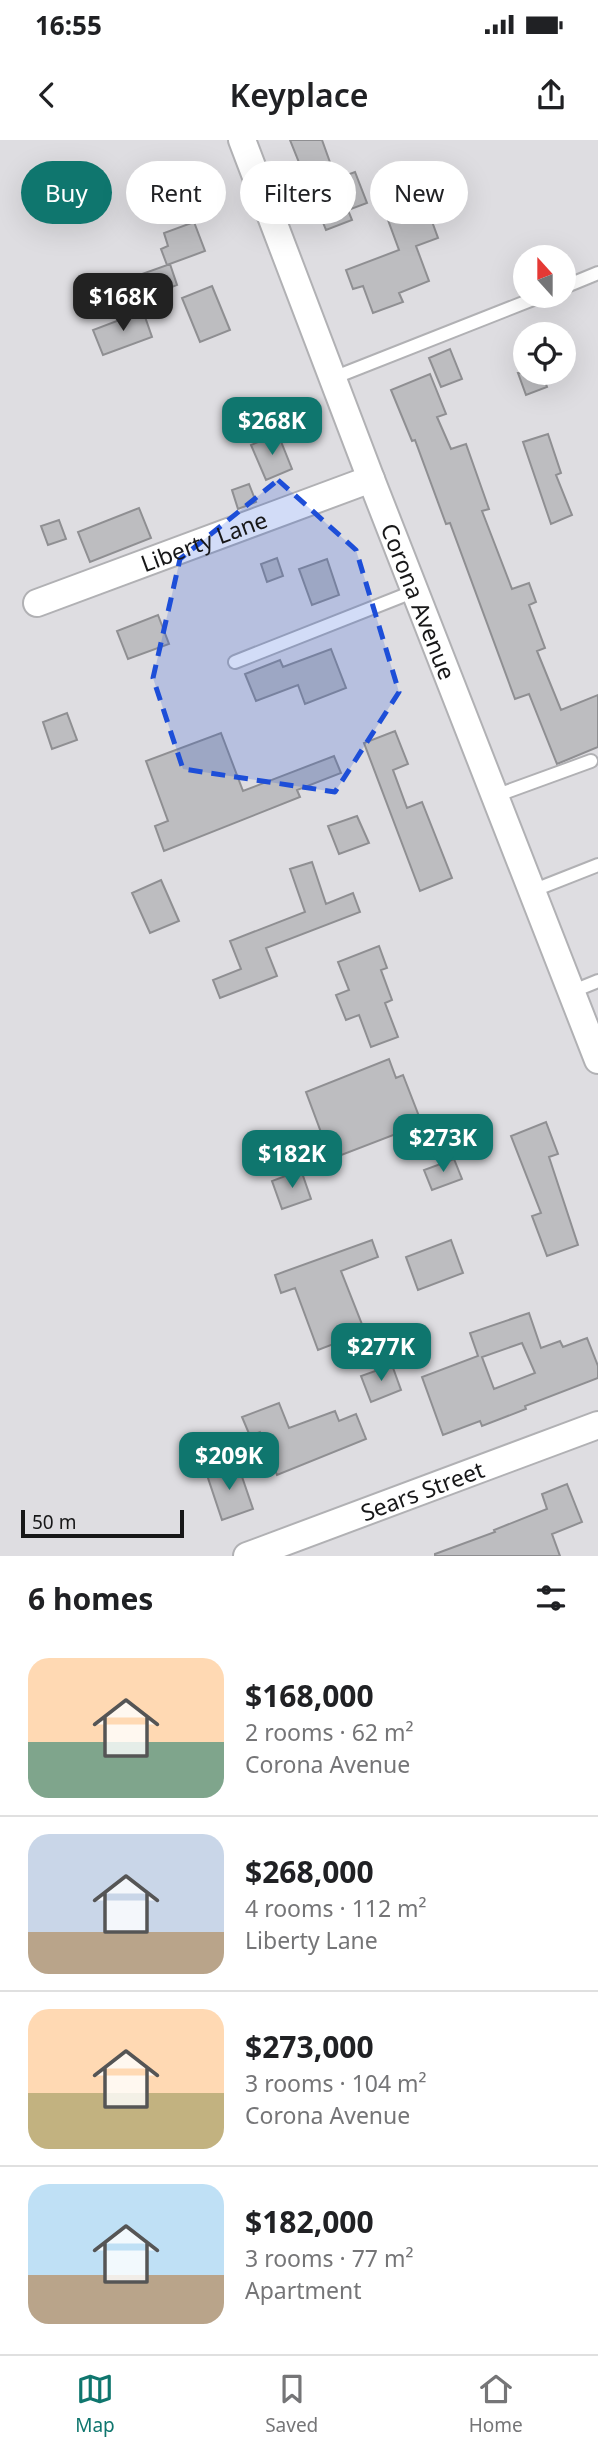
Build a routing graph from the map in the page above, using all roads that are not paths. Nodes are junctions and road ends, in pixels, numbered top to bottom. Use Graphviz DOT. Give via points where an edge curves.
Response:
graph roads {
  1 [pos="242,140"];
  2 [pos="598,273"];
  3 [pos="576,282"];
  4 [pos="513,307"];
  5 [pos="333,378"];
  6 [pos="371,478"];
  7 [pos="415,591"];
  8 [pos="37,603"];
  9 [pos="235,662"];
  10 [pos="591,761"];
  11 [pos="495,796"];
  12 [pos="598,864"];
  13 [pos="532,891"];
  14 [pos="598,981"];
  15 [pos="571,992"];
  16 [pos="598,1060"];
  17 [pos="598,1424"];
  18 [pos="247,1556"];
  1 -- 5 [label="street, Corona Avenue"];
  2 -- 3 [label="lane"];
  4 -- 5 [label="lane"];
  5 -- 6 [label="street, Corona Avenue"];
  6 -- 7 [label="street, Corona Avenue"];
  6 -- 8 [label="street, Liberty Lane"];
  7 -- 9 [label="lane"];
  7 -- 11 [label="street, Corona Avenue"];
  10 -- 11 [label="lane"];
  11 -- 13 [label="street, Corona Avenue"];
  12 -- 13 [label="lane"];
  13 -- 15 [label="street, Corona Avenue"];
  14 -- 15 [label="lane"];
  15 -- 16 [label="street, Corona Avenue"];
  17 -- 18 [label="street, Sears Street"];
}
